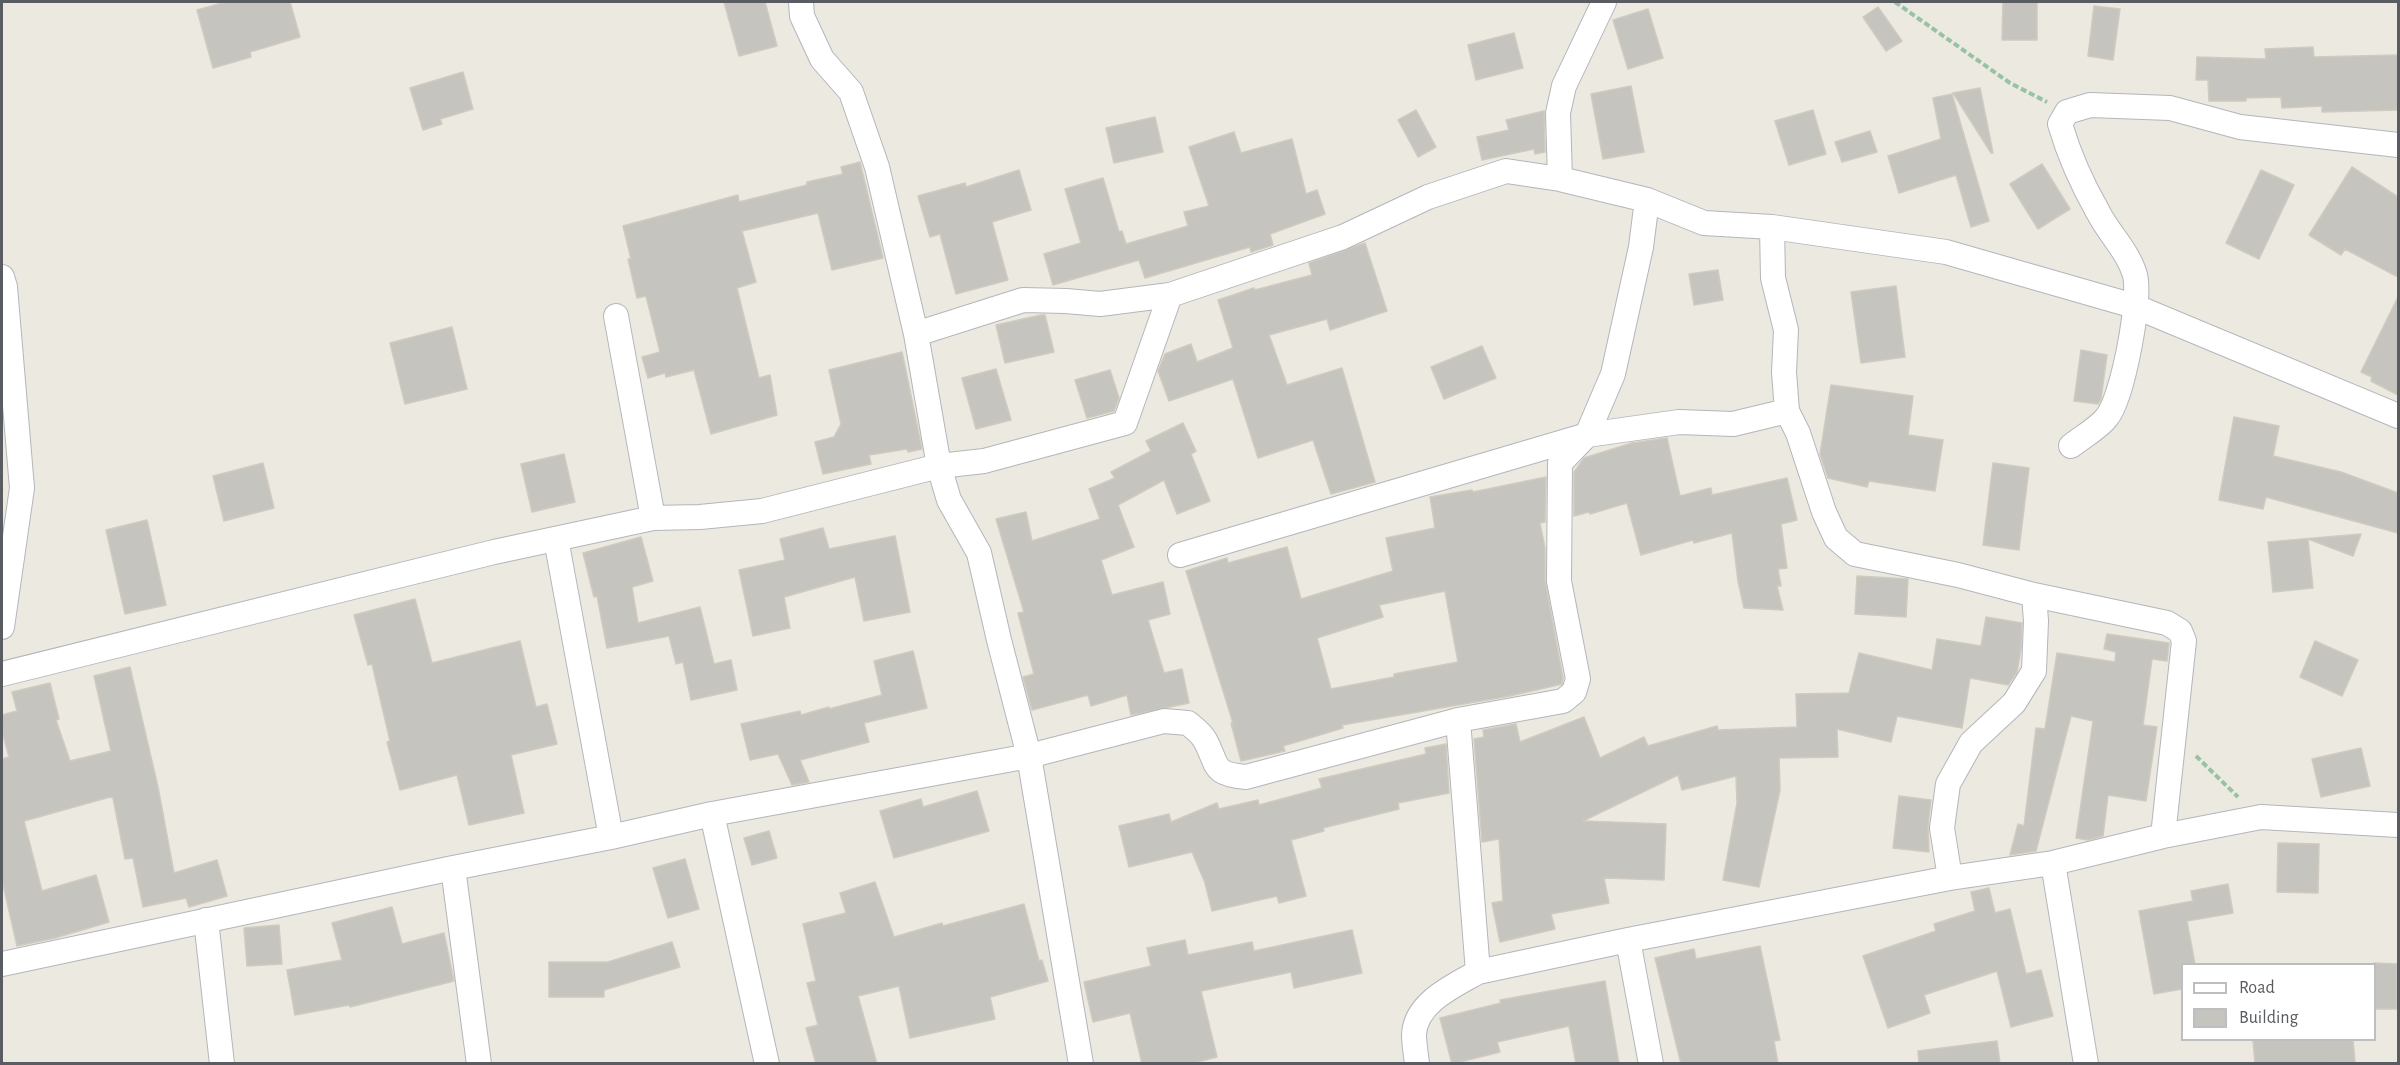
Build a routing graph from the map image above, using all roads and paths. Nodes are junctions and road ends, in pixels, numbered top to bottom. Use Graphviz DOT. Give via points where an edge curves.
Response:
graph roads {
  1 [pos="801,2"];
  2 [pos="1604,2"];
  3 [pos="1895,2"];
  4 [pos="2067,112"];
  5 [pos="2398,145"];
  6 [pos="1560,180"];
  7 [pos="1647,200"];
  8 [pos="1772,227"];
  9 [pos="2,277"];
  10 [pos="1170,295"];
  11 [pos="2134,306"];
  12 [pos="616,316"];
  13 [pos="916,334"];
  14 [pos="1787,411"];
  15 [pos="2398,416"];
  16 [pos="1587,435"];
  17 [pos="2071,446"];
  18 [pos="939,466"];
  19 [pos="653,518"];
  20 [pos="556,539"];
  21 [pos="1180,555"];
  22 [pos="2034,595"];
  23 [pos="2,627"];
  24 [pos="2,674"];
  25 [pos="1458,720"];
  26 [pos="2174,733"];
  27 [pos="1029,756"];
  28 [pos="712,814"];
  29 [pos="2261,817"];
  30 [pos="2398,825"];
  31 [pos="2163,836"];
  32 [pos="612,837"];
  33 [pos="2053,863"];
  34 [pos="453,868"];
  35 [pos="1950,878"];
  36 [pos="206,920"];
  37 [pos="1628,940"];
  38 [pos="2,964"];
  39 [pos="1478,972"];
  40 [pos="222,1064"];
  41 [pos="479,1064"];
  42 [pos="767,1064"];
  43 [pos="1081,1064"];
  44 [pos="1417,1064"];
  45 [pos="1651,1064"];
  46 [pos="2086,1064"];
  1 -- 13 [label="street" via="802,16 822,59 850,92 877,167"];
  2 -- 6 [label="street" via="1564,86 1558,113"];
  3 -- 4 [label="path" via="2010,83"];
  4 -- 5 [label="street" via="2090,105 2169,108 2240,127"];
  4 -- 11 [label="street" via="2060,124 2068,152 2098,214 2126,253 2135,276"];
  6 -- 7 [label="street"];
  6 -- 10 [label="street" via="1506,171 1428,197 1343,237"];
  7 -- 8 [label="street" via="1704,223"];
  7 -- 16 [label="street" via="1641,247 1613,374"];
  8 -- 11 [label="street" via="1946,252"];
  8 -- 14 [label="street" via="1773,278 1786,330"];
  9 -- 23 [label="street" via="22,488"];
  10 -- 13 [label="street" via="1100,304 1023,300"];
  10 -- 18 [label="street" via="1125,423 984,461"];
  11 -- 15 [label="street"];
  11 -- 17 [label="street" via="2125,373 2107,417"];
  12 -- 19 [label="street"];
  13 -- 18 [label="street"];
  14 -- 16 [label="street" via="1733,424 1679,422"];
  14 -- 22 [label="street" via="1836,538 1855,554"];
  16 -- 21 [label="street"];
  16 -- 25 [label="street" via="1560,463 1559,581 1578,679 1574,692 1563,701"];
  18 -- 19 [label="street" via="762,511"];
  18 -- 27 [label="street" via="949,500 979,553"];
  19 -- 20 [label="street"];
  20 -- 24 [label="street"];
  20 -- 32 [label="street"];
  22 -- 26 [label="street" via="2167,623 2180,630 2184,641"];
  22 -- 35 [label="street" via="2034,671 2014,703 1971,743 1948,784 1942,828"];
  25 -- 27 [label="street" via="1246,777 1227,775 1214,763 1204,738 1188,723 1164,721"];
  25 -- 39 [label="street"];
  26 -- 29 [label="path" via="2210,772"];
  26 -- 31 [label="street"];
  27 -- 28 [label="street"];
  27 -- 43 [label="street"];
  28 -- 32 [label="street"];
  28 -- 42 [label="street"];
  29 -- 30 [label="street"];
  29 -- 31 [label="street"];
  31 -- 33 [label="street"];
  32 -- 34 [label="street"];
  33 -- 35 [label="street"];
  33 -- 46 [label="street"];
  34 -- 36 [label="street"];
  34 -- 41 [label="street"];
  35 -- 37 [label="street"];
  36 -- 38 [label="street"];
  36 -- 40 [label="street"];
  37 -- 39 [label="street"];
  37 -- 45 [label="street"];
  39 -- 44 [label="street" via="1420,1012 1414,1034"];
}
